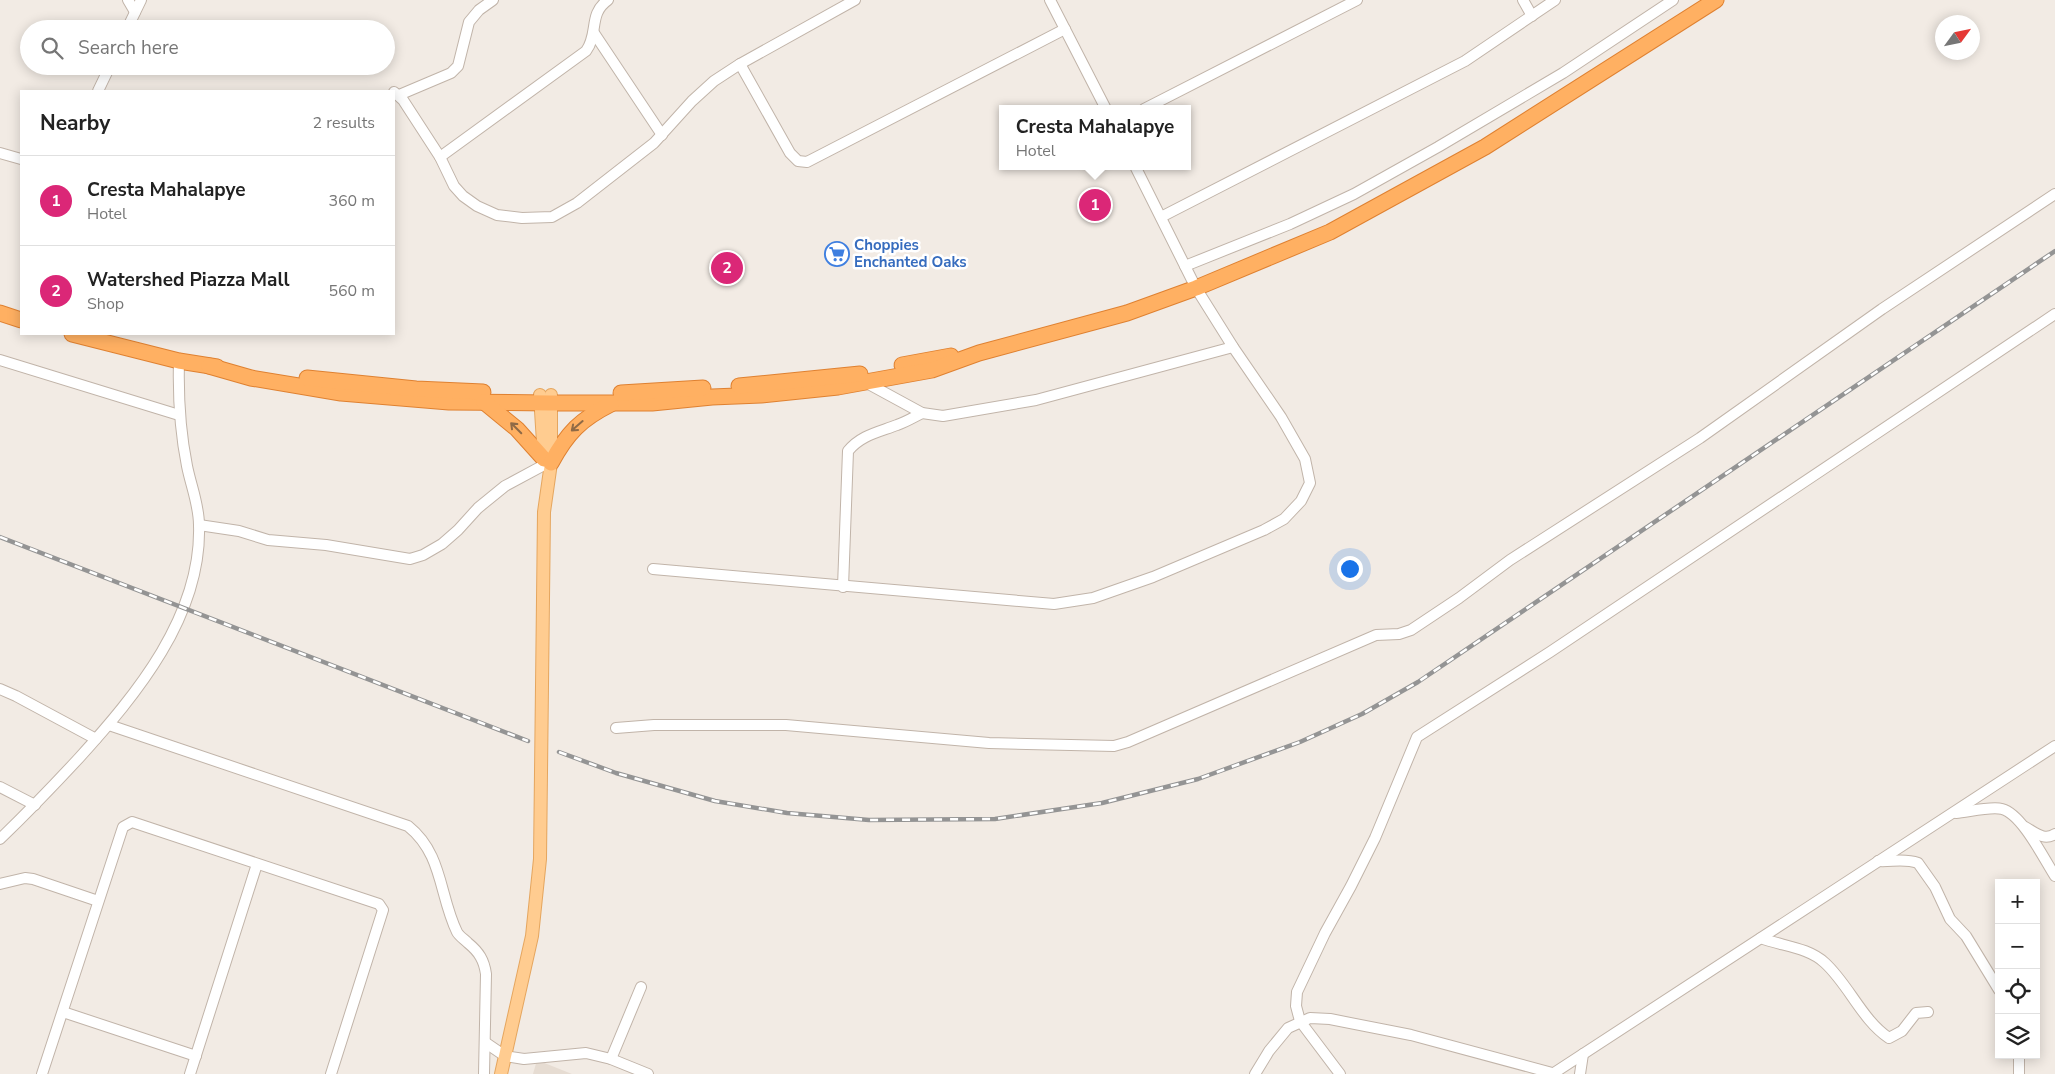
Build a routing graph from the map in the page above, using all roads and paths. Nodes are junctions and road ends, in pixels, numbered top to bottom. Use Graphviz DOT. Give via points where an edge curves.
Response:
graph roads {
  1 [pos="128,0"];
  2 [pos="141,0"];
  3 [pos="493,0"];
  4 [pos="608,0"];
  5 [pos="854,0"];
  6 [pos="1050,0"];
  7 [pos="1357,0"];
  8 [pos="1523,0"];
  9 [pos="1555,0"];
  10 [pos="1673,0"];
  11 [pos="1716,0"];
  12 [pos="135,12"];
  13 [pos="1532,16"];
  14 [pos="131,20"];
  15 [pos="1065,29"];
  16 [pos="594,33"];
  17 [pos="740,64"];
  18 [pos="106,75"];
  19 [pos="98,90"];
  20 [pos="396,94"];
  21 [pos="1104,105"];
  22 [pos="1152,105"];
  23 [pos="662,135"];
  24 [pos="0,153"];
  25 [pos="440,157"];
  26 [pos="20,159"];
  27 [pos="1137,170"];
  28 [pos="2055,194"];
  29 [pos="1160,217"];
  30 [pos="1185,266"];
  31 [pos="1196,288"];
  32 [pos="0,314"];
  33 [pos="2055,314"];
  34 [pos="20,320"];
  35 [pos="80,335"];
  36 [pos="102,338"];
  37 [pos="1233,347"];
  38 [pos="0,360"];
  39 [pos="179,361"];
  40 [pos="209,366"];
  41 [pos="860,379"];
  42 [pos="546,399"];
  43 [pos="484,402"];
  44 [pos="615,402"];
  45 [pos="922,413"];
  46 [pos="179,415"];
  47 [pos="546,462"];
  48 [pos="199,525"];
  49 [pos="653,569"];
  50 [pos="843,587"];
  51 [pos="0,689"];
  52 [pos="109,725"];
  53 [pos="616,728"];
  54 [pos="96,739"];
  55 [pos="2055,746"];
  56 [pos="0,787"];
  57 [pos="35,805"];
  58 [pos="1952,814"];
  59 [pos="2022,825"];
  60 [pos="2055,834"];
  61 [pos="0,839"];
  62 [pos="1878,861"];
  63 [pos="257,864"];
  64 [pos="2055,876"];
  65 [pos="0,884"];
  66 [pos="98,900"];
  67 [pos="1761,938"];
  68 [pos="1995,983"];
  69 [pos="641,987"];
  70 [pos="63,1012"];
  71 [pos="1928,1012"];
  72 [pos="1300,1022"];
  73 [pos="486,1043"];
  74 [pos="1583,1054"];
  75 [pos="196,1056"];
  76 [pos="505,1056"];
  77 [pos="611,1059"];
  78 [pos="2019,1059"];
  79 [pos="42,1074"];
  80 [pos="190,1074"];
  81 [pos="331,1074"];
  82 [pos="484,1074"];
  83 [pos="501,1074"];
  84 [pos="648,1074"];
  85 [pos="1255,1074"];
  86 [pos="1340,1074"];
  87 [pos="1555,1074"];
  88 [pos="1580,1074"];
  89 [pos="2019,1074"];
  1 -- 12 [label="street"];
  2 -- 12 [label="street"];
  3 -- 20 [label="street" via="469,22 458,66 451,73"];
  4 -- 16 [label="street" via="595,16"];
  5 -- 17 [label="street"];
  6 -- 15 [label="street"];
  7 -- 22 [label="street"];
  8 -- 13 [label="street"];
  9 -- 13 [label="street"];
  10 -- 30 [label="street" via="1563,73 1354,194 1290,224"];
  11 -- 31 [label="highway" via="1544,111 1421,184 1330,232"];
  12 -- 14 [label="street"];
  13 -- 29 [label="street" via="1465,60"];
  15 -- 17 [label="street" via="807,162 798,161 790,153"];
  15 -- 21 [label="street"];
  16 -- 23 [label="street"];
  16 -- 25 [label="street" via="586,51"];
  17 -- 23 [label="street" via="692,101"];
  18 -- 19 [label="street"];
  20 -- 25 [label="street"];
  23 -- 25 [label="street" via="577,203 552,217 497,215 476,206 454,186"];
  24 -- 26 [label="street"];
  27 -- 29 [label="street"];
  28 -- 53 [label="street" via="1882,309 1700,438 1510,560 1411,630 1376,635 1158,731 1114,746 989,743 786,725"];
  29 -- 30 [label="street"];
  30 -- 31 [label="street"];
  31 -- 37 [label="street"];
  31 -- 41 [label="highway" via="1127,313 980,353 944,357"];
  32 -- 34 [label="highway"];
  33 -- 72 [label="street" via="1550,652 1417,737 1375,838 1297,992"];
  35 -- 36 [label="highway"];
  36 -- 39 [label="highway"];
  37 -- 45 [label="street" via="1036,400 943,416"];
  37 -- 50 [label="street" via="1281,417 1305,459 1310,483 1284,519 1187,562 1093,598 1054,604"];
  38 -- 46 [label="street"];
  39 -- 40 [label="highway"];
  39 -- 46 [label="street"];
  40 -- 42 [label="highway" via="416,389"];
  40 -- 43 [label="highway" via="251,378 341,393"];
  41 -- 42 [label="highway"];
  41 -- 44 [label="highway" via="761,395 652,403"];
  41 -- 45 [label="street"];
  42 -- 43 [label="highway"];
  42 -- 44 [label="highway"];
  42 -- 47 [label="main road"];
  47 -- 43 [label="highway, one-way" via="512,424"];
  44 -- 47 [label="highway, one-way" via="571,430"];
  45 -- 50 [label="street" via="899,425 869,434 848,451"];
  46 -- 48 [label="street"];
  47 -- 48 [label="street" via="505,486 442,544 410,559 326,545 268,540 239,531"];
  47 -- 76 [label="main road" via="540,859 532,936"];
  48 -- 52 [label="street" via="195,572 171,635 146,678"];
  49 -- 50 [label="street"];
  51 -- 54 [label="street"];
  52 -- 54 [label="street"];
  52 -- 73 [label="street" via="408,826 420,835 431,853 457,933 484,960"];
  54 -- 57 [label="street"];
  55 -- 58 [label="street"];
  56 -- 57 [label="street"];
  57 -- 61 [label="street"];
  58 -- 59 [label="street" via="2003,809"];
  58 -- 62 [label="street"];
  59 -- 60 [label="street" via="2043,837"];
  59 -- 64 [label="street"];
  62 -- 67 [label="street"];
  62 -- 68 [label="street" via="1899,859 1918,863 1935,887 1950,919 1966,936"];
  63 -- 66 [label="street" via="132,822 123,827"];
  63 -- 75 [label="street"];
  63 -- 81 [label="street" via="383,908"];
  65 -- 66 [label="street" via="33,879"];
  66 -- 70 [label="street"];
  67 -- 71 [label="street" via="1809,953 1824,962 1869,1019 1889,1038 1902,1031 1916,1013"];
  67 -- 74 [label="street"];
  69 -- 77 [label="street"];
  70 -- 75 [label="street"];
  70 -- 79 [label="street"];
  72 -- 85 [label="street" via="1288,1028"];
  72 -- 86 [label="street"];
  72 -- 87 [label="street" via="1310,1018 1330,1019 1411,1035"];
  73 -- 76 [label="street"];
  73 -- 82 [label="street"];
  74 -- 87 [label="street"];
  74 -- 88 [label="street"];
  75 -- 80 [label="street"];
  76 -- 77 [label="street" via="524,1059 586,1052"];
  76 -- 83 [label="main road"];
  77 -- 84 [label="street"];
  78 -- 89 [label="street"];
}
